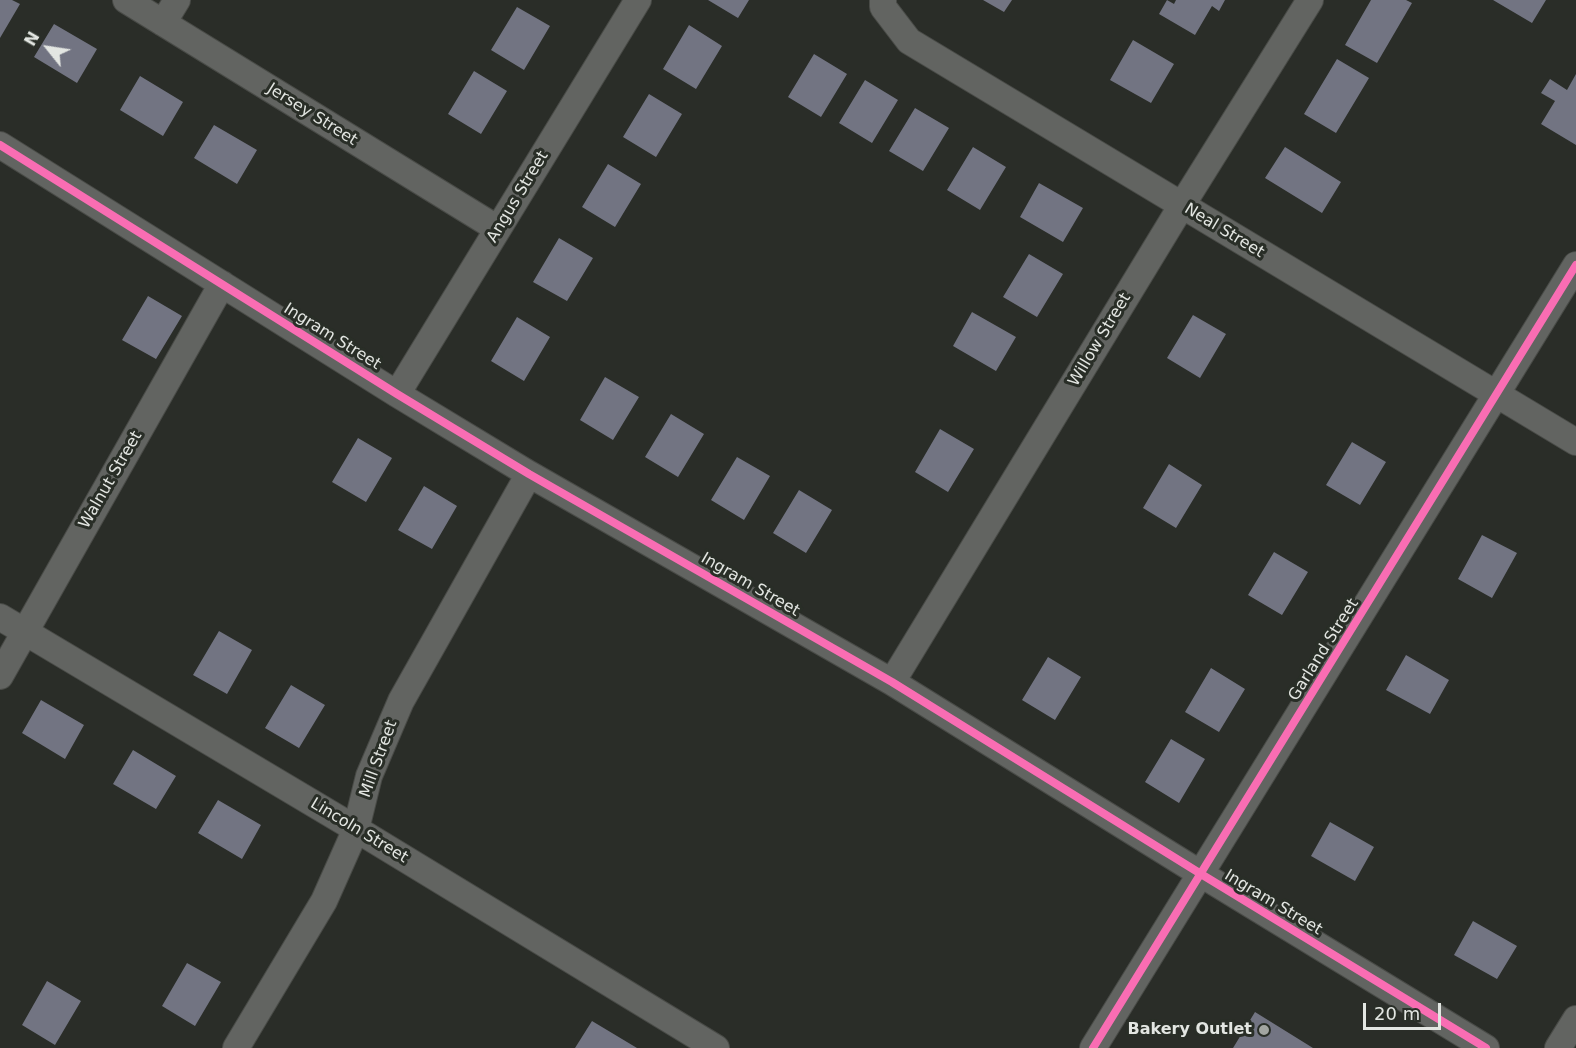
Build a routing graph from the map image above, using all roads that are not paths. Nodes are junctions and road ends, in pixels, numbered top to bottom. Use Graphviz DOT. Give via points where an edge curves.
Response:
graph roads {
  1 [pos="126,0"];
  2 [pos="177,0"];
  3 [pos="638,0"];
  4 [pos="1310,0"];
  5 [pos="883,3"];
  6 [pos="163,23"];
  7 [pos="0,146"];
  8 [pos="1182,205"];
  9 [pos="498,229"];
  10 [pos="1576,265"];
  11 [pos="222,285"];
  12 [pos="397,394"];
  13 [pos="1498,395"];
  14 [pos="1576,442"];
  15 [pos="529,474"];
  16 [pos="0,617"];
  17 [pos="25,632"];
  18 [pos="0,676"];
  19 [pos="892,682"];
  20 [pos="356,829"];
  21 [pos="1201,874"];
  22 [pos="1576,1019"];
  23 [pos="237,1048"];
  24 [pos="716,1048"];
  25 [pos="1093,1048"];
  26 [pos="1486,1048"];
  27 [pos="1558,1048"];
  1 -- 6 [label="street, Jersey Street"];
  2 -- 6 [label="street"];
  3 -- 9 [label="street, Angus Street"];
  4 -- 8 [label="street, Willow Street"];
  5 -- 8 [label="street, Neal Street" via="909,41"];
  6 -- 9 [label="street, Jersey Street"];
  7 -- 11 [label="street, Ingram Street"];
  8 -- 13 [label="street, Neal Street"];
  8 -- 19 [label="street, Willow Street"];
  9 -- 12 [label="street, Angus Street"];
  10 -- 13 [label="street, Garland Street"];
  11 -- 12 [label="street, Ingram Street"];
  11 -- 17 [label="street, Walnut Street"];
  12 -- 15 [label="street, Ingram Street"];
  13 -- 14 [label="street, Neal Street"];
  13 -- 21 [label="street, Garland Street"];
  15 -- 19 [label="street, Ingram Street"];
  15 -- 20 [label="street, Mill Street" via="401,701 369,776"];
  16 -- 17 [label="street, Lincoln Street"];
  17 -- 18 [label="street, Walnut Street"];
  17 -- 20 [label="street, Lincoln Street"];
  19 -- 21 [label="street, Ingram Street"];
  20 -- 23 [label="street, Mill Street" via="324,901"];
  20 -- 24 [label="street, Lincoln Street"];
  21 -- 25 [label="street, Garland Street"];
  21 -- 26 [label="street, Ingram Street"];
  22 -- 27 [label="street"];
}
